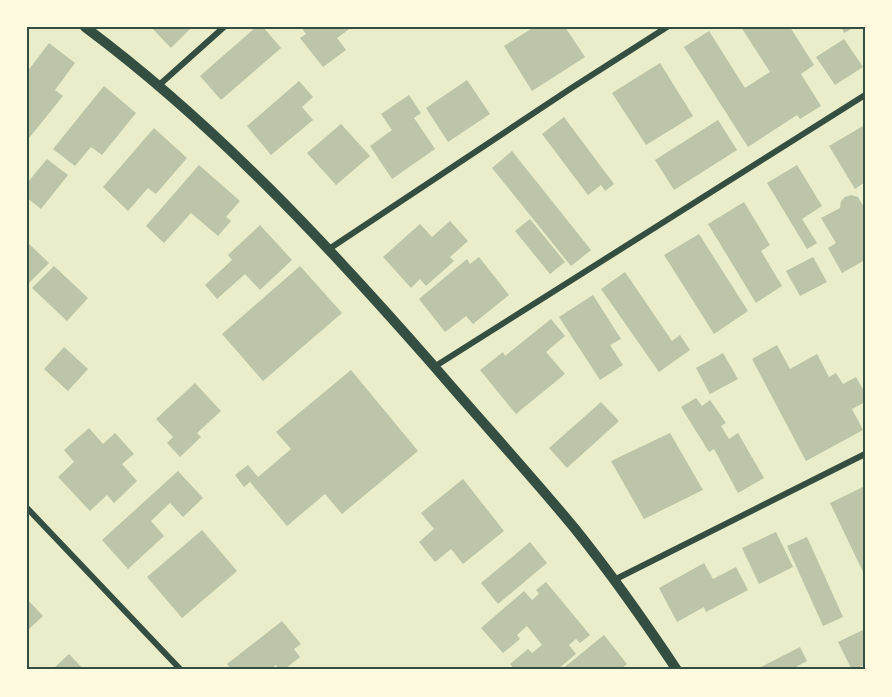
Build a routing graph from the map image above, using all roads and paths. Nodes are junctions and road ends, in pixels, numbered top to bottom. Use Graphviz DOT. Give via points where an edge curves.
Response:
graph roads {
  1 [pos="85,27"];
  2 [pos="224,27"];
  3 [pos="668,27"];
  4 [pos="158,86"];
  5 [pos="865,95"];
  6 [pos="329,249"];
  7 [pos="434,367"];
  8 [pos="865,454"];
  9 [pos="27,508"];
  10 [pos="614,580"];
  11 [pos="181,670"];
  12 [pos="677,670"];
  1 -- 4 [label="street"];
  2 -- 4 [label="street"];
  3 -- 6 [label="street"];
  4 -- 6 [label="street" via="270,188"];
  5 -- 7 [label="street"];
  6 -- 7 [label="street"];
  7 -- 10 [label="street" via="576,530"];
  8 -- 10 [label="street"];
  9 -- 11 [label="street"];
  10 -- 12 [label="street"];
}
